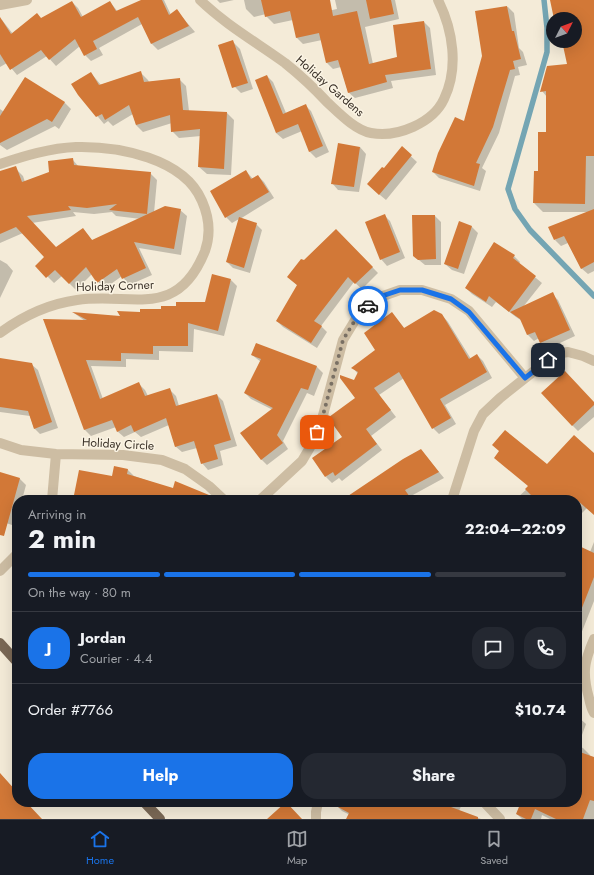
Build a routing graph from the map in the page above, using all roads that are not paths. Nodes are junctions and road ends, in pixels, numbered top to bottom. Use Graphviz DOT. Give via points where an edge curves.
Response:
graph roads {
  1 [pos="27,0"];
  2 [pos="200,0"];
  3 [pos="438,0"];
  4 [pos="0,5"];
  5 [pos="0,164"];
  6 [pos="0,333"];
  7 [pos="594,361"];
  8 [pos="525,378"];
  9 [pos="0,443"];
  10 [pos="56,454"];
  11 [pos="52,495"];
  12 [pos="219,495"];
  13 [pos="265,495"];
  14 [pos="454,495"];
  15 [pos="12,559"];
  16 [pos="0,571"];
  17 [pos="594,639"];
  18 [pos="0,643"];
  19 [pos="12,656"];
  20 [pos="594,713"];
  21 [pos="149,807"];
  22 [pos="317,807"];
  23 [pos="489,807"];
  24 [pos="160,819"];
  25 [pos="316,819"];
  26 [pos="500,819"];
  1 -- 4 [label="street"];
  2 -- 3 [label="street, Holiday Gardens" via="215,14 305,79 356,126 371,133 389,133 410,128 437,110 447,93 452,72 452,47 448,24"];
  5 -- 6 [label="street, Holiday Corner" via="31,153 76,147 108,148 142,156 164,164 193,184 207,212 209,228 208,243 197,267 187,282 168,295 152,300 89,299 53,304 17,321"];
  7 -- 8 [label="street" via="568,352 562,353 548,360"];
  8 -- 13 [label="street" via="469,312 451,299 422,290 400,290 382,296 357,317 343,340 322,419 312,444 302,461"];
  8 -- 14 [label="street" via="483,414 474,431"];
  9 -- 10 [label="street, Holiday Circle" via="20,450"];
  10 -- 11 [label="street"];
  10 -- 12 [label="street, Holiday Circle" via="123,455 162,460 185,469"];
  15 -- 16 [label="street"];
  17 -- 20 [label="street" via="584,671"];
  18 -- 19 [label="main road"];
  21 -- 24 [label="main road"];
  22 -- 25 [label="street"];
  23 -- 26 [label="street"];
}
